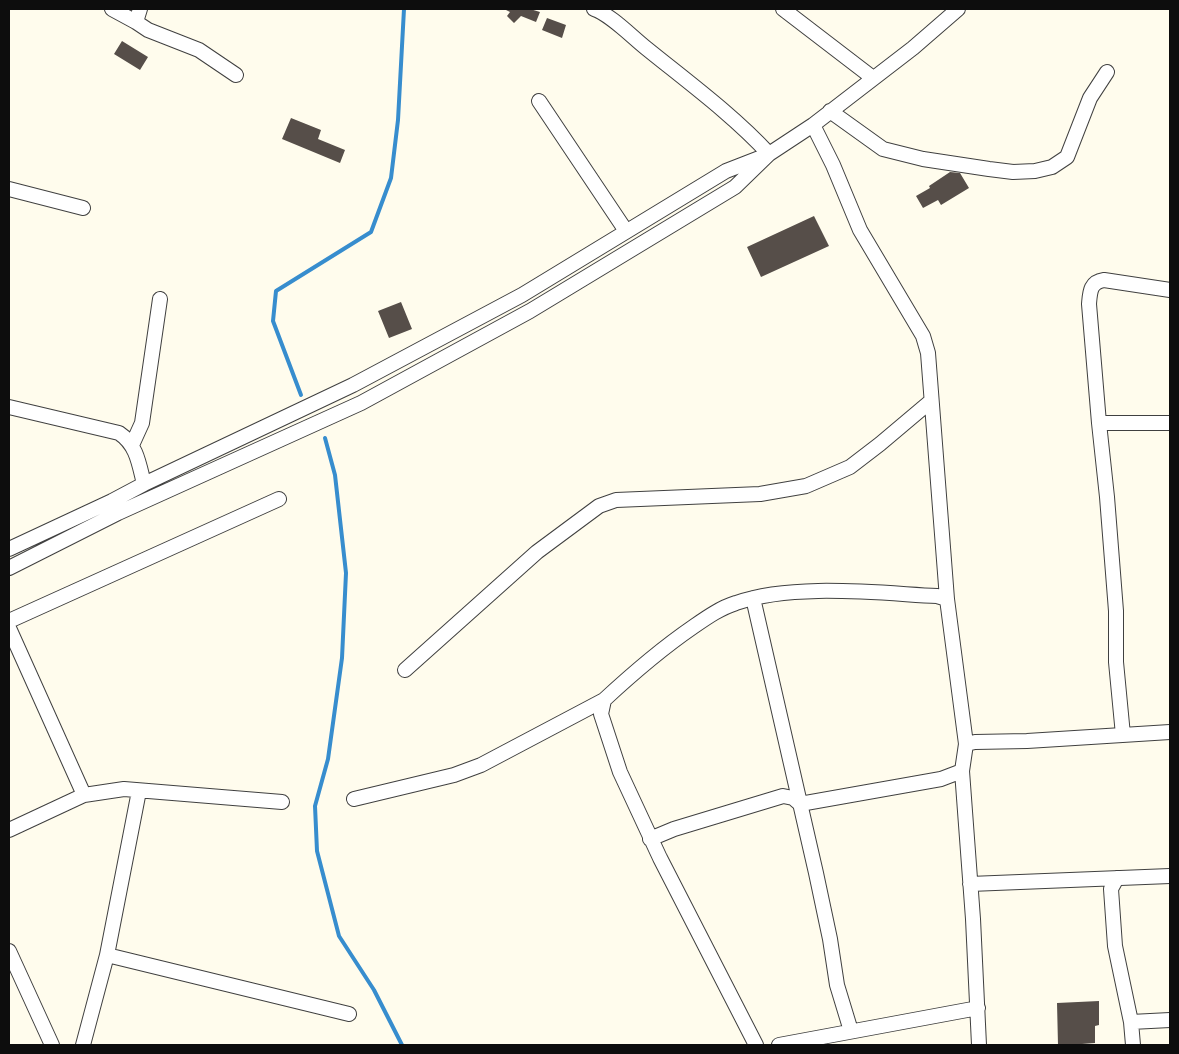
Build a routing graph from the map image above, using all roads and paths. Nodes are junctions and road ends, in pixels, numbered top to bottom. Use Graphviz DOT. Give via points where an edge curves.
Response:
graph roads {
  1 [pos="112,9"];
  2 [pos="594,9"];
  3 [pos="783,9"];
  4 [pos="958,9"];
  5 [pos="138,15"];
  6 [pos="1107,72"];
  7 [pos="236,75"];
  8 [pos="873,78"];
  9 [pos="539,100"];
  10 [pos="830,111"];
  11 [pos="813,125"];
  12 [pos="769,154"];
  13 [pos="9,189"];
  14 [pos="83,208"];
  15 [pos="626,231"];
  16 [pos="1170,290"];
  17 [pos="160,299"];
  18 [pos="931,401"];
  19 [pos="9,407"];
  20 [pos="1099,422"];
  21 [pos="1170,423"];
  22 [pos="132,445"];
  23 [pos="144,484"];
  24 [pos="279,499"];
  25 [pos="9,549"];
  26 [pos="9,568"];
  27 [pos="753,598"];
  28 [pos="947,599"];
  29 [pos="9,621"];
  30 [pos="9,628"];
  31 [pos="406,670"];
  32 [pos="604,700"];
  33 [pos="1170,732"];
  34 [pos="1123,734"];
  35 [pos="966,744"];
  36 [pos="962,771"];
  37 [pos="139,791"];
  38 [pos="84,795"];
  39 [pos="354,799"];
  40 [pos="282,802"];
  41 [pos="800,804"];
  42 [pos="9,830"];
  43 [pos="650,838"];
  44 [pos="1170,876"];
  45 [pos="1117,878"];
  46 [pos="970,884"];
  47 [pos="9,951"];
  48 [pos="107,955"];
  49 [pos="978,1008"];
  50 [pos="349,1014"];
  51 [pos="1170,1020"];
  52 [pos="1131,1022"];
  53 [pos="851,1031"];
  54 [pos="52,1045"];
  55 [pos="83,1045"];
  56 [pos="756,1045"];
  57 [pos="779,1045"];
  58 [pos="979,1045"];
  59 [pos="1133,1045"];
  1 -- 5 [label="street"];
  2 -- 12 [label="street" via="736,121"];
  3 -- 8 [label="street"];
  4 -- 8 [label="street"];
  5 -- 7 [label="street" via="148,30 199,50"];
  6 -- 10 [label="street" via="1090,98 1067,157 1052,167 1035,171 989,169 883,149"];
  8 -- 10 [label="street"];
  9 -- 15 [label="street"];
  10 -- 11 [label="street"];
  11 -- 12 [label="street"];
  11 -- 18 [label="street" via="860,230 923,336 928,353"];
  12 -- 15 [label="street" via="726,171"];
  12 -- 26 [label="street" via="735,187 505,324 361,402 118,513"];
  13 -- 14 [label="street"];
  15 -- 23 [label="street" via="522,295 361,380"];
  16 -- 20 [label="street" via="1104,280 1090,291"];
  17 -- 22 [label="street" via="142,423"];
  18 -- 28 [label="street"];
  18 -- 31 [label="street" via="850,466 806,486 760,494 616,500 599,506 537,552"];
  19 -- 22 [label="street" via="119,433"];
  20 -- 21 [label="street"];
  20 -- 34 [label="street"];
  22 -- 23 [label="street"];
  23 -- 25 [label="street"];
  24 -- 29 [label="street"];
  27 -- 28 [label="street" via="818,591"];
  27 -- 32 [label="street" via="710,615 652,658"];
  27 -- 41 [label="street"];
  28 -- 35 [label="street"];
  30 -- 38 [label="street"];
  32 -- 39 [label="street" via="482,766"];
  32 -- 43 [label="street" via="601,714 605,728 620,772"];
  33 -- 34 [label="street"];
  34 -- 35 [label="street"];
  35 -- 36 [label="street"];
  36 -- 41 [label="street" via="941,779"];
  36 -- 46 [label="street"];
  37 -- 38 [label="street" via="124,789"];
  37 -- 40 [label="street"];
  37 -- 48 [label="street"];
  38 -- 42 [label="street"];
  41 -- 43 [label="street" via="783,796"];
  41 -- 53 [label="street" via="838,985"];
  43 -- 56 [label="street"];
  44 -- 45 [label="street"];
  45 -- 46 [label="street"];
  45 -- 52 [label="street" via="1111,889 1115,946"];
  46 -- 49 [label="street"];
  47 -- 54 [label="street"];
  48 -- 50 [label="street"];
  48 -- 55 [label="street"];
  49 -- 53 [label="street"];
  49 -- 58 [label="street"];
  51 -- 52 [label="street"];
  52 -- 59 [label="street"];
  53 -- 57 [label="street"];
}
